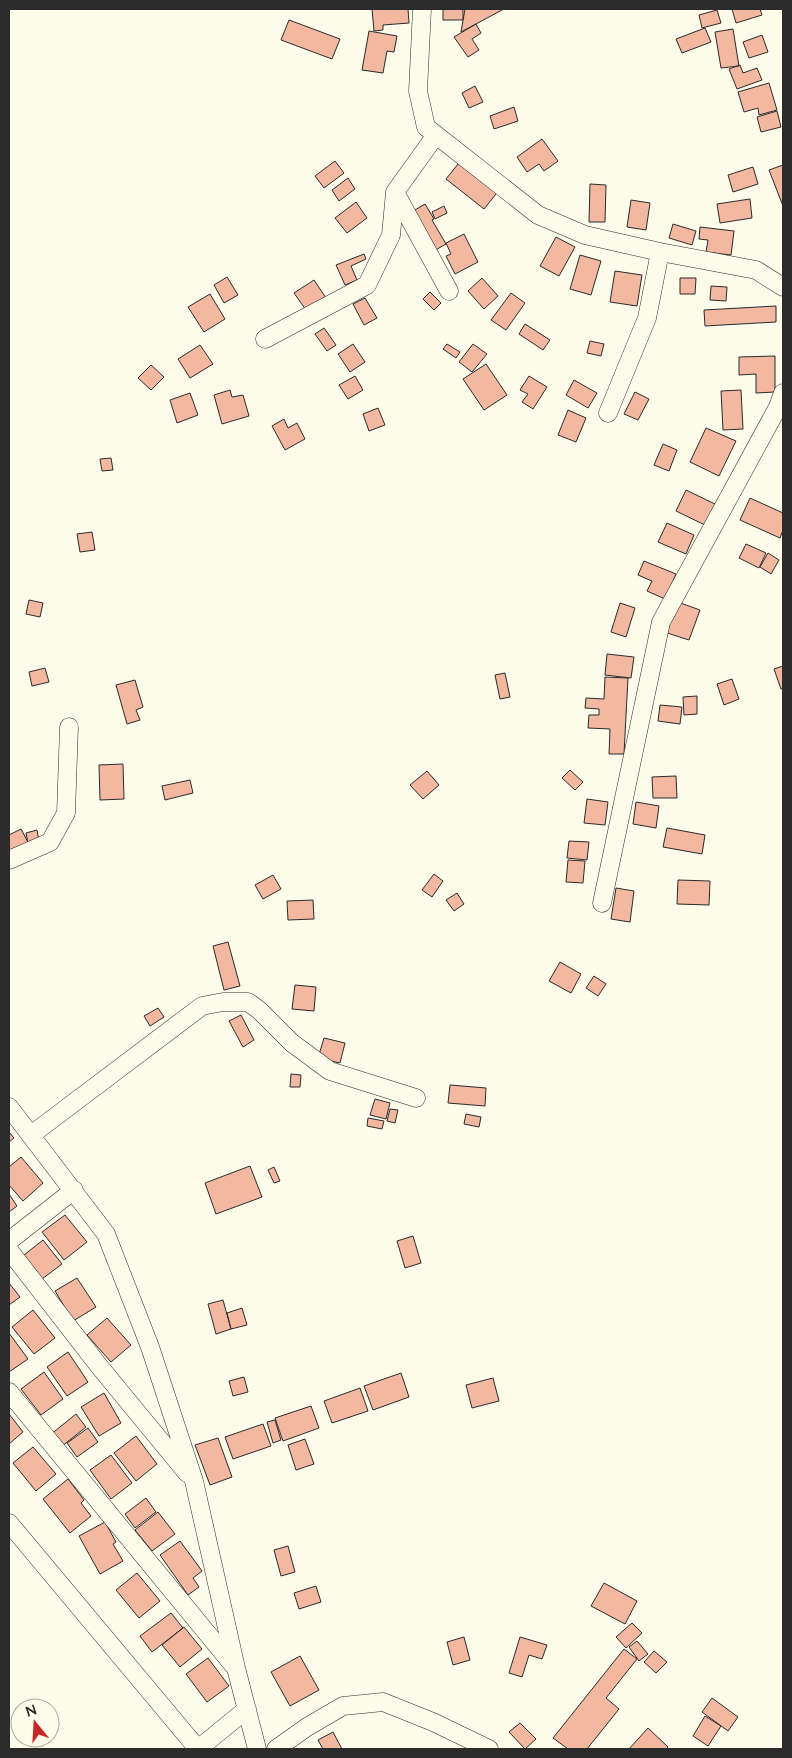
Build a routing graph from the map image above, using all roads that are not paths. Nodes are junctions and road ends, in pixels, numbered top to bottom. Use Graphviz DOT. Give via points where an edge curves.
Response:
graph roads {
  1 [pos="422,9"];
  2 [pos="436,135"];
  3 [pos="395,192"];
  4 [pos="660,252"];
  5 [pos="783,287"];
  6 [pos="449,291"];
  7 [pos="264,339"];
  8 [pos="783,393"];
  9 [pos="608,413"];
  10 [pos="69,727"];
  11 [pos="9,860"];
  12 [pos="602,903"];
  13 [pos="416,1098"];
  14 [pos="9,1107"];
  15 [pos="31,1135"];
  16 [pos="74,1190"];
  17 [pos="9,1241"];
  18 [pos="9,1250"];
  19 [pos="9,1392"];
  20 [pos="194,1481"];
  21 [pos="9,1523"];
  22 [pos="236,1668"];
  23 [pos="247,1709"];
  24 [pos="198,1749"];
  25 [pos="258,1749"];
  26 [pos="276,1749"];
  27 [pos="490,1749"];
  1 -- 2 [label="street" via="418,91 426,128"];
  2 -- 3 [label="street"];
  2 -- 4 [label="street" via="538,215 585,235"];
  3 -- 6 [label="street"];
  3 -- 7 [label="street" via="391,236 367,285"];
  4 -- 5 [label="street" via="756,270"];
  4 -- 9 [label="street" via="647,318"];
  8 -- 12 [label="street" via="661,622"];
  10 -- 11 [label="street" via="66,813 50,842"];
  13 -- 15 [label="street" via="330,1071 292,1043 248,1002 223,1002 202,1006"];
  14 -- 15 [label="street"];
  15 -- 16 [label="street"];
  16 -- 17 [label="street"];
  16 -- 20 [label="street" via="106,1234 150,1346"];
  18 -- 20 [label="street"];
  19 -- 22 [label="street"];
  20 -- 22 [label="street"];
  21 -- 24 [label="street"];
  22 -- 23 [label="street"];
  23 -- 24 [label="street"];
  23 -- 25 [label="street"];
  26 -- 27 [label="street" via="343,1706 383,1702"];
}
